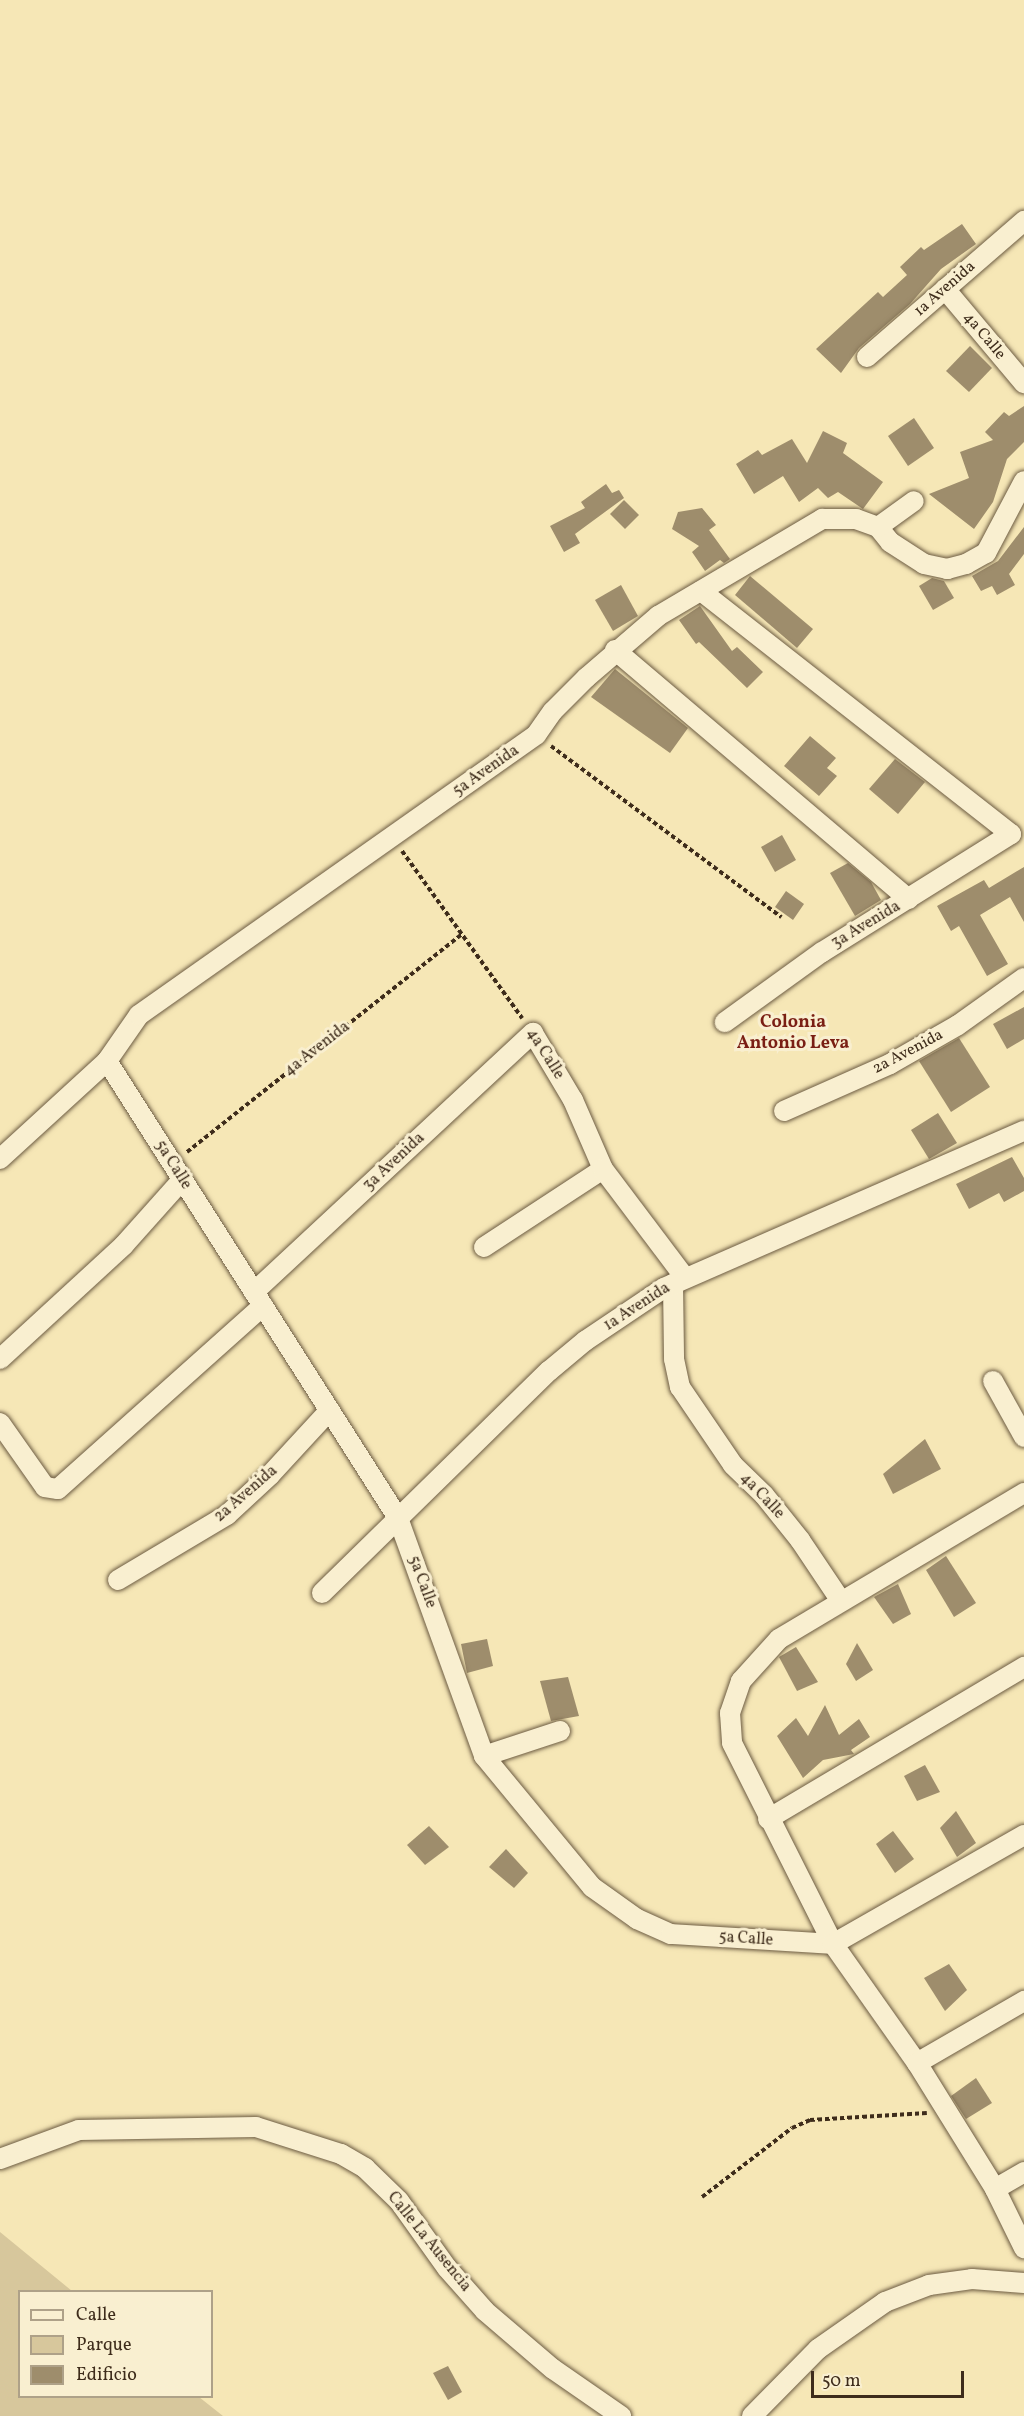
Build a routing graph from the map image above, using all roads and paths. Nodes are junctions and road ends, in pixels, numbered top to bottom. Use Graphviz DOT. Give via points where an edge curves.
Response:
graph roads {
  1 [pos="1024,221"];
  2 [pos="945,289"];
  3 [pos="867,357"];
  4 [pos="1024,383"];
  5 [pos="1024,481"];
  6 [pos="914,501"];
  7 [pos="878,527"];
  8 [pos="701,591"];
  9 [pos="615,650"];
  10 [pos="536,735"];
  11 [pos="392,836"];
  12 [pos="909,899"];
  13 [pos="781,917"];
  14 [pos="462,934"];
  15 [pos="1024,978"];
  16 [pos="725,1022"];
  17 [pos="533,1033"];
  18 [pos="107,1061"];
  19 [pos="784,1111"];
  20 [pos="1024,1131"];
  21 [pos="0,1159"];
  22 [pos="603,1169"];
  23 [pos="177,1172"];
  24 [pos="484,1247"];
  25 [pos="679,1281"];
  26 [pos="259,1299"];
  27 [pos="0,1359"];
  28 [pos="993,1381"];
  29 [pos="330,1410"];
  30 [pos="0,1423"];
  31 [pos="1024,1437"];
  32 [pos="1024,1493"];
  33 [pos="398,1518"];
  34 [pos="118,1580"];
  35 [pos="322,1593"];
  36 [pos="841,1602"];
  37 [pos="1024,1667"];
  38 [pos="560,1731"];
  39 [pos="484,1756"];
  40 [pos="768,1819"];
  41 [pos="1024,1835"];
  42 [pos="833,1944"];
  43 [pos="1024,2001"];
  44 [pos="917,2063"];
  45 [pos="946,2112"];
  46 [pos="0,2159"];
  47 [pos="1024,2172"];
  48 [pos="995,2189"];
  49 [pos="702,2197"];
  50 [pos="1024,2248"];
  51 [pos="1024,2283"];
  52 [pos="621,2416"];
  53 [pos="752,2416"];
  1 -- 2 [label="street, 1a Avenida"];
  2 -- 3 [label="street, 1a Avenida"];
  2 -- 4 [label="street, 4a Calle"];
  5 -- 7 [label="street" via="986,553 966,564 947,569 924,564 890,542"];
  6 -- 7 [label="street"];
  7 -- 8 [label="street, 5a Avenida" via="856,519 822,519"];
  8 -- 9 [label="street, 5a Avenida" via="677,602"];
  8 -- 12 [label="street, 3a Avenida" via="1011,834"];
  9 -- 10 [label="street, 5a Avenida" via="553,711"];
  9 -- 12 [label="street"];
  10 -- 11 [label="street, 5a Avenida"];
  10 -- 13 [label="path"];
  11 -- 14 [label="path, 4a Calle"];
  11 -- 18 [label="street, 5a Avenida" via="139,1015"];
  12 -- 16 [label="street, 3a Avenida" via="822,952"];
  14 -- 17 [label="path, 4a Calle"];
  14 -- 23 [label="path, 4a Avenida"];
  15 -- 19 [label="street, 2a Avenida" via="958,1026 900,1058"];
  17 -- 22 [label="street, 4a Calle" via="573,1100"];
  17 -- 26 [label="street, 3a Avenida"];
  18 -- 21 [label="street, 5a Avenida"];
  18 -- 23 [label="street, 5a Calle"];
  20 -- 25 [label="street, 1a Avenida"];
  22 -- 24 [label="street"];
  22 -- 25 [label="street, 4a Calle"];
  23 -- 26 [label="street, 5a Calle"];
  23 -- 27 [label="street" via="124,1245"];
  25 -- 33 [label="street, 1a Avenida" via="585,1341 549,1371"];
  25 -- 36 [label="street, 4a Calle" via="674,1359 680,1387 726,1456 801,1540"];
  26 -- 29 [label="street, 5a Calle"];
  26 -- 30 [label="street, 3a Avenida" via="58,1489 45,1487"];
  28 -- 31 [label="street"];
  29 -- 33 [label="street, 5a Calle"];
  29 -- 34 [label="street, 2a Avenida" via="227,1515"];
  32 -- 36 [label="street"];
  33 -- 35 [label="street, 1a Avenida"];
  33 -- 39 [label="street, 5a Calle"];
  36 -- 40 [label="street" via="779,1639 741,1681 730,1713 732,1743"];
  37 -- 40 [label="street"];
  38 -- 39 [label="street"];
  39 -- 42 [label="street, 5a Calle" via="592,1887 637,1919 671,1934"];
  40 -- 42 [label="street"];
  41 -- 42 [label="street"];
  42 -- 44 [label="street"];
  43 -- 44 [label="street"];
  44 -- 45 [label="street"];
  45 -- 48 [label="street"];
  45 -- 49 [label="path" via="810,2120 792,2128"];
  46 -- 52 [label="street, Calle La Ausencia" via="79,2130 256,2127 342,2154 365,2168 399,2201 447,2268 485,2311 553,2369"];
  47 -- 48 [label="street"];
  48 -- 50 [label="street"];
  51 -- 53 [label="street" via="972,2279 929,2285 885,2302 818,2349"];
}
